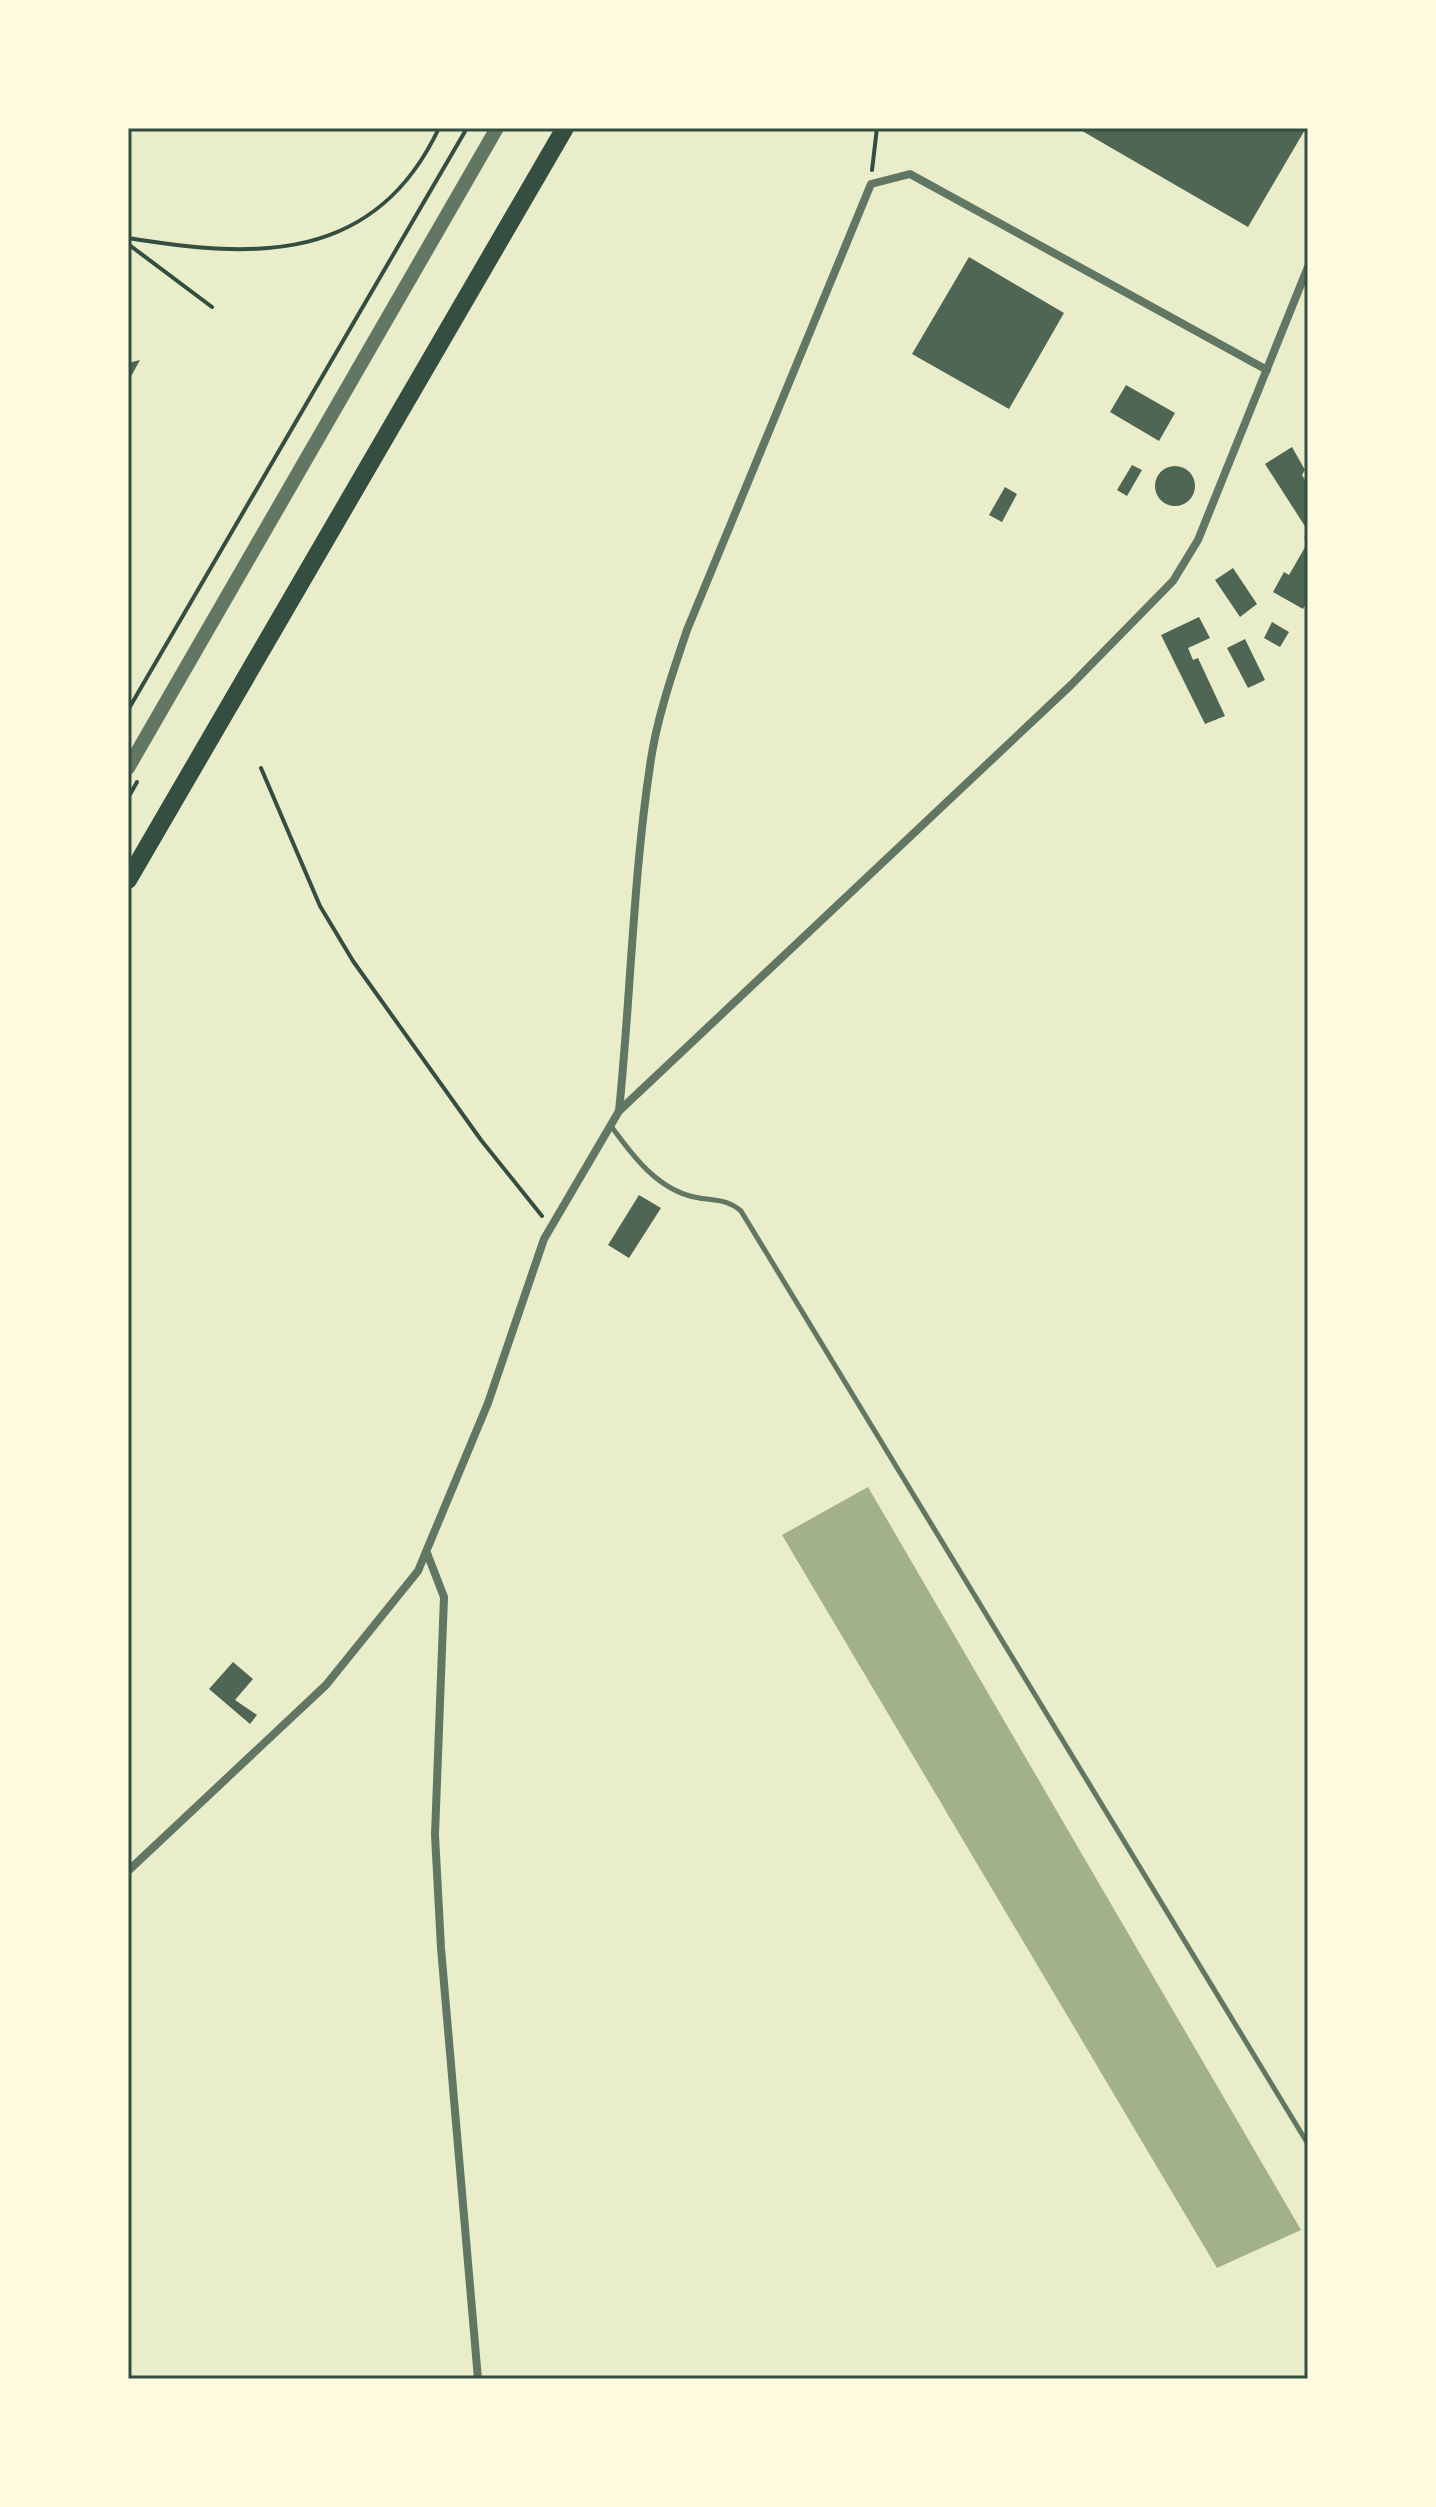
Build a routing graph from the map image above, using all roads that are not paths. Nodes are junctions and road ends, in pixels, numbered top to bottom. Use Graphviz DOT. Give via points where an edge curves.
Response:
graph roads {
  1 [pos="497,128"];
  2 [pos="565,128"];
  3 [pos="1308,267"];
  4 [pos="1267,370"];
  5 [pos="128,768"];
  6 [pos="128,880"];
  7 [pos="619,1111"];
  8 [pos="611,1126"];
  9 [pos="427,1553"];
  10 [pos="128,1871"];
  11 [pos="1308,2144"];
  12 [pos="478,2379"];
  1 -- 5 [label="street"];
  2 -- 6 [label="main road"];
  3 -- 4 [label="street"];
  4 -- 7 [label="street" via="1198,540 1173,581 1071,685"];
  4 -- 7 [label="street" via="910,174 871,184 687,630 663,703 651,759"];
  7 -- 8 [label="street"];
  8 -- 9 [label="street" via="551,1228"];
  8 -- 11 [label="lane" via="638,1164 668,1185 741,1211"];
  9 -- 10 [label="street" via="326,1685"];
  9 -- 12 [label="street" via="444,1597 435,1835"];
}
